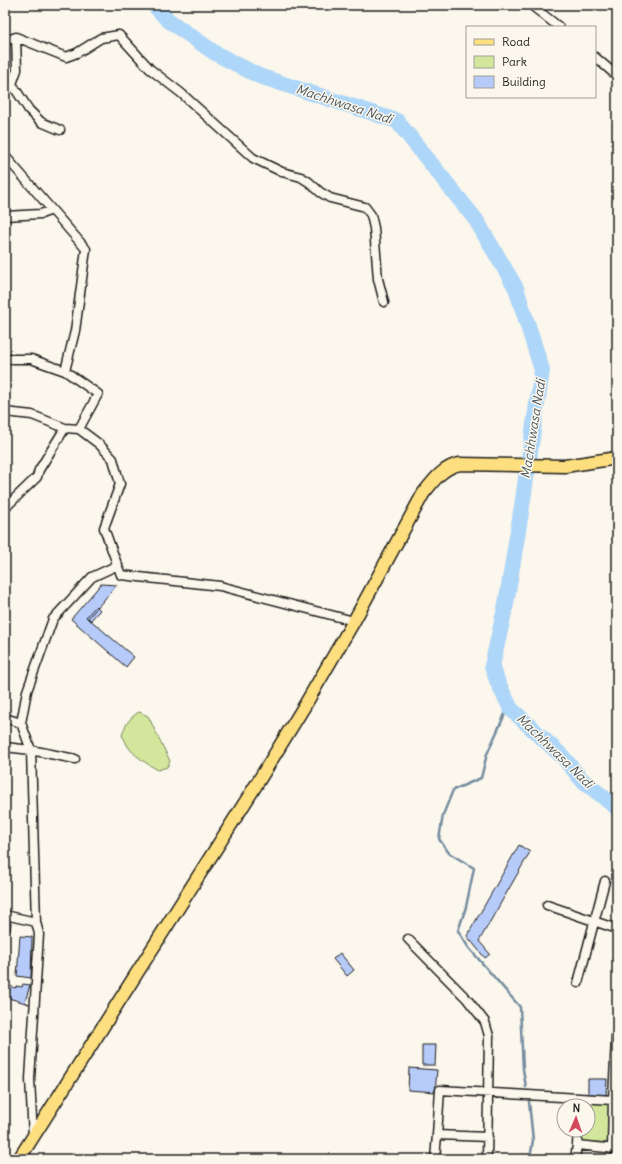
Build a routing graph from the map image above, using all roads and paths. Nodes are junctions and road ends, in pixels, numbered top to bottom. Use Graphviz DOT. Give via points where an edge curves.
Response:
graph roads {
  1 [pos="531,5"];
  2 [pos="559,26"];
  3 [pos="16,38"];
  4 [pos="5,41"];
  5 [pos="596,58"];
  6 [pos="617,76"];
  7 [pos="60,130"];
  8 [pos="5,156"];
  9 [pos="52,210"];
  10 [pos="5,216"];
  11 [pos="384,302"];
  12 [pos="5,359"];
  13 [pos="65,372"];
  14 [pos="5,412"];
  15 [pos="65,428"];
  16 [pos="79,429"];
  17 [pos="617,458"];
  18 [pos="5,505"];
  19 [pos="118,565"];
  20 [pos="354,621"];
  21 [pos="5,718"];
  22 [pos="21,723"];
  23 [pos="5,747"];
  24 [pos="31,750"];
  25 [pos="75,759"];
  26 [pos="605,881"];
  27 [pos="547,905"];
  28 [pos="5,915"];
  29 [pos="594,920"];
  30 [pos="36,922"];
  31 [pos="617,929"];
  32 [pos="408,939"];
  33 [pos="578,983"];
  34 [pos="617,1017"];
  35 [pos="489,1092"];
  36 [pos="556,1099"];
  37 [pos="613,1100"];
  38 [pos="596,1101"];
  39 [pos="437,1135"];
  40 [pos="488,1137"];
  41 [pos="33,1138"];
  42 [pos="577,1138"];
  43 [pos="577,1145"];
  44 [pos="614,1149"];
  45 [pos="19,1159"];
  46 [pos="436,1159"];
  47 [pos="487,1159"];
  48 [pos="575,1159"];
  1 -- 2 [label="street"];
  3 -- 4 [label="street"];
  3 -- 7 [label="street" via="17,70 12,84 29,110 41,122"];
  3 -- 11 [label="street" via="66,57 101,38 119,35 150,69 181,93 253,158 282,172 301,177 330,198 365,207 371,215 374,228 378,279"];
  5 -- 6 [label="street"];
  8 -- 9 [label="street"];
  9 -- 10 [label="street" via="41,214"];
  9 -- 13 [label="street" via="86,249 75,331"];
  12 -- 13 [label="street" via="31,359"];
  13 -- 16 [label="street" via="98,394"];
  14 -- 15 [label="street" via="32,415"];
  15 -- 16 [label="street"];
  15 -- 18 [label="street" via="37,477"];
  16 -- 19 [label="street" via="113,459 120,484 104,528"];
  17 -- 20 [label="main road" via="565,466 460,464 444,470 424,494"];
  19 -- 20 [label="street" via="121,575 220,586"];
  19 -- 22 [label="street" via="92,577 53,619 27,691"];
  20 -- 41 [label="main road" via="253,790"];
  21 -- 22 [label="street"];
  22 -- 24 [label="street"];
  23 -- 24 [label="street"];
  24 -- 25 [label="street"];
  24 -- 30 [label="street"];
  26 -- 29 [label="street"];
  27 -- 29 [label="street"];
  28 -- 30 [label="street"];
  29 -- 31 [label="street"];
  29 -- 33 [label="street"];
  30 -- 41 [label="street" via="39,934 30,1079"];
  32 -- 35 [label="street" via="467,999 485,1022 489,1036"];
  34 -- 37 [label="street"];
  35 -- 36 [label="street"];
  35 -- 39 [label="street" via="440,1090"];
  35 -- 40 [label="street"];
  37 -- 38 [label="street"];
  37 -- 44 [label="street"];
  39 -- 40 [label="street"];
  39 -- 46 [label="street"];
  40 -- 47 [label="street"];
  41 -- 45 [label="main road"];
  42 -- 43 [label="street"];
  43 -- 44 [label="street"];
  43 -- 48 [label="street"];
}
